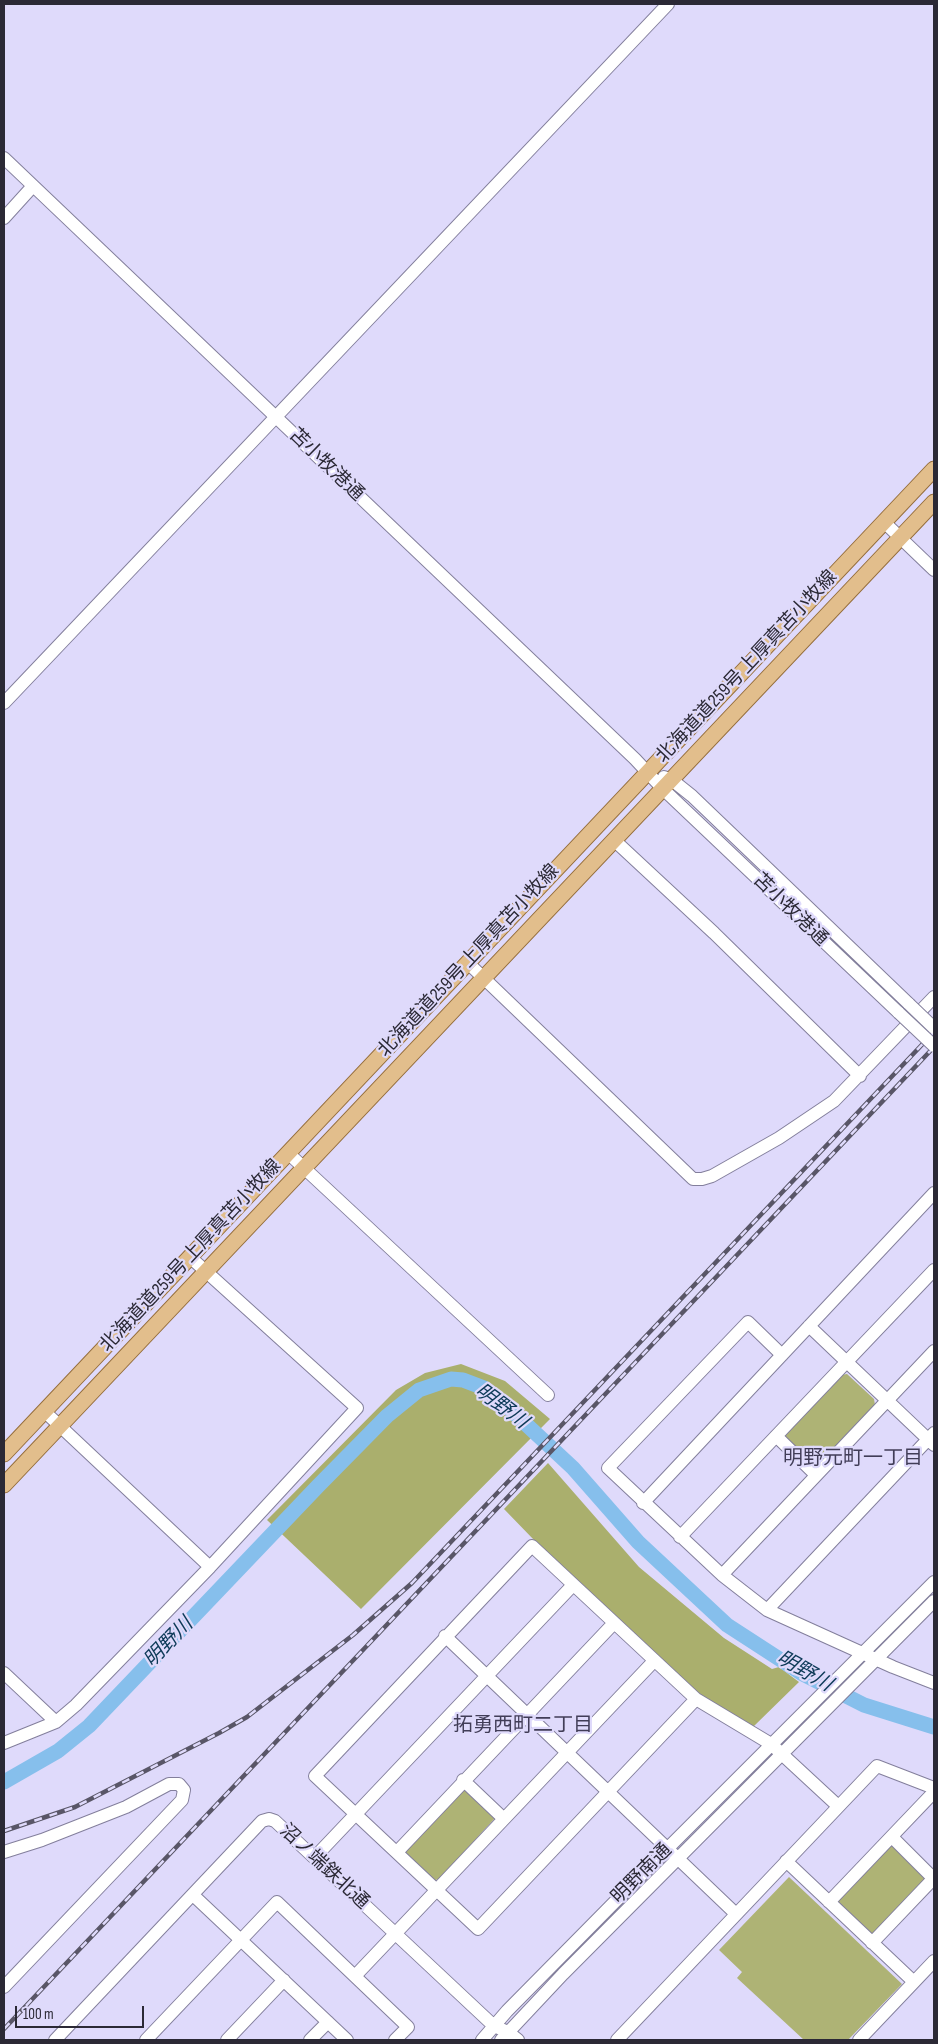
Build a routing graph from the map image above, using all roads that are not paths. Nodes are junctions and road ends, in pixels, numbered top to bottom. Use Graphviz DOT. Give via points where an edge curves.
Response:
graph roads {
  1 [pos="668,4"];
  2 [pos="4,158"];
  3 [pos="33,186"];
  4 [pos="4,218"];
  5 [pos="276,417"];
  6 [pos="934,469"];
  7 [pos="934,502"];
  8 [pos="884,522"];
  9 [pos="900,538"];
  10 [pos="934,570"];
  11 [pos="4,704"];
  12 [pos="648,771"];
  13 [pos="668,784"];
  14 [pos="614,840"];
  15 [pos="468,963"];
  16 [pos="484,978"];
  17 [pos="934,998"];
  18 [pos="934,1028"];
  19 [pos="934,1046"];
  20 [pos="860,1076"];
  21 [pos="288,1154"];
  22 [pos="304,1168"];
  23 [pos="934,1193"];
  24 [pos="190,1257"];
  25 [pos="934,1270"];
  26 [pos="206,1271"];
  27 [pos="809,1326"];
  28 [pos="934,1351"];
  29 [pos="782,1355"];
  30 [pos="847,1361"];
  31 [pos="548,1395"];
  32 [pos="888,1400"];
  33 [pos="44,1411"];
  34 [pos="61,1426"];
  35 [pos="776,1436"];
  36 [pos="932,1439"];
  37 [pos="4,1454"];
  38 [pos="816,1475"];
  39 [pos="4,1485"];
  40 [pos="643,1503"];
  41 [pos="680,1538"];
  42 [pos="210,1567"];
  43 [pos="722,1575"];
  44 [pos="934,1582"];
  45 [pos="573,1585"];
  46 [pos="934,1601"];
  47 [pos="767,1610"];
  48 [pos="614,1623"];
  49 [pos="445,1636"];
  50 [pos="863,1653"];
  51 [pos="654,1661"];
  52 [pos="872,1664"];
  53 [pos="4,1673"];
  54 [pos="486,1676"];
  55 [pos="934,1683"];
  56 [pos="696,1699"];
  57 [pos="526,1714"];
  58 [pos="56,1722"];
  59 [pos="4,1743"];
  60 [pos="771,1744"];
  61 [pos="566,1752"];
  62 [pos="782,1753"];
  63 [pos="464,1780"];
  64 [pos="934,1788"];
  65 [pos="608,1791"];
  66 [pos="934,1792"];
  67 [pos="838,1806"];
  68 [pos="356,1813"];
  69 [pos="504,1818"];
  70 [pos="892,1837"];
  71 [pos="668,1848"];
  72 [pos="4,1852"];
  73 [pos="397,1852"];
  74 [pos="315,1857"];
  75 [pos="679,1858"];
  76 [pos="786,1861"];
  77 [pos="934,1879"];
  78 [pos="436,1889"];
  79 [pos="193,1895"];
  80 [pos="829,1902"];
  81 [pos="736,1914"];
  82 [pos="395,1933"];
  83 [pos="241,1940"];
  84 [pos="872,1943"];
  85 [pos="934,1961"];
  86 [pos="355,1976"];
  87 [pos="284,1980"];
  88 [pos="914,1982"];
  89 [pos="4,1987"];
  90 [pos="328,2022"];
  91 [pos="494,2026"];
  92 [pos="507,2038"];
  93 [pos="863,2039"];
  94 [pos="55,2040"];
  95 [pos="146,2040"];
  96 [pos="227,2040"];
  97 [pos="310,2040"];
  98 [pos="347,2040"];
  99 [pos="395,2040"];
  100 [pos="482,2040"];
  101 [pos="617,2040"];
  1 -- 5 [label="street"];
  2 -- 3 [label="street, 苫小牧港通"];
  3 -- 4 [label="street"];
  3 -- 5 [label="street, 苫小牧港通"];
  5 -- 11 [label="street"];
  5 -- 12 [label="street, 苫小牧港通"];
  6 -- 8 [label="main road, 北海道道259号 上厚真苫小牧線"];
  7 -- 9 [label="main road, 北海道道259号 上厚真苫小牧線"];
  8 -- 9 [label="street"];
  8 -- 12 [label="main road, 北海道道259号 上厚真苫小牧線"];
  9 -- 10 [label="street"];
  9 -- 13 [label="main road, 北海道道259号 上厚真苫小牧線"];
  12 -- 13 [label="street, 苫小牧港通"];
  12 -- 15 [label="main road, 北海道道259号 上厚真苫小牧線"];
  13 -- 14 [label="main road, 北海道道259号 上厚真苫小牧線"];
  13 -- 18 [label="street, 苫小牧港通, bridge"];
  13 -- 19 [label="street, 苫小牧港通, bridge"];
  14 -- 16 [label="main road, 北海道道259号 上厚真苫小牧線"];
  14 -- 20 [label="street"];
  15 -- 16 [label="street"];
  15 -- 21 [label="main road, 北海道道259号 上厚真苫小牧線"];
  16 -- 20 [label="street" via="692,1178 712,1176 779,1138 834,1101"];
  16 -- 22 [label="main road, 北海道道259号 上厚真苫小牧線"];
  17 -- 20 [label="street"];
  21 -- 22 [label="street"];
  21 -- 24 [label="main road, 北海道道259号 上厚真苫小牧線"];
  22 -- 26 [label="main road, 北海道道259号 上厚真苫小牧線"];
  22 -- 31 [label="street"];
  23 -- 27 [label="street"];
  24 -- 26 [label="street"];
  24 -- 33 [label="main road, 北海道道259号 上厚真苫小牧線"];
  25 -- 30 [label="street"];
  26 -- 34 [label="main road, 北海道道259号 上厚真苫小牧線"];
  26 -- 42 [label="street" via="357,1408"];
  27 -- 29 [label="street"];
  27 -- 30 [label="street"];
  28 -- 32 [label="street"];
  29 -- 40 [label="street"];
  29 -- 40 [label="street" via="748,1322 608,1468"];
  30 -- 32 [label="street"];
  30 -- 35 [label="street"];
  32 -- 36 [label="street"];
  32 -- 38 [label="street"];
  33 -- 34 [label="street"];
  33 -- 37 [label="main road, 北海道道259号 上厚真苫小牧線"];
  34 -- 39 [label="main road, 北海道道259号 上厚真苫小牧線"];
  34 -- 42 [label="street"];
  35 -- 38 [label="street"];
  35 -- 41 [label="street"];
  36 -- 47 [label="street"];
  38 -- 43 [label="street"];
  40 -- 41 [label="street"];
  41 -- 43 [label="street"];
  42 -- 58 [label="street"];
  43 -- 47 [label="street"];
  44 -- 50 [label="street"];
  45 -- 48 [label="street"];
  45 -- 49 [label="street" via="532,1546"];
  45 -- 54 [label="street"];
  46 -- 52 [label="street"];
  47 -- 50 [label="street"];
  48 -- 51 [label="street"];
  48 -- 57 [label="street"];
  49 -- 54 [label="street"];
  49 -- 68 [label="street" via="315,1776"];
  50 -- 52 [label="street"];
  50 -- 60 [label="street, 明野南通"];
  51 -- 56 [label="street"];
  51 -- 61 [label="street"];
  52 -- 55 [label="street"];
  52 -- 62 [label="street, 明野南通"];
  53 -- 58 [label="street"];
  54 -- 57 [label="street"];
  54 -- 68 [label="street"];
  56 -- 60 [label="street"];
  56 -- 65 [label="street"];
  57 -- 61 [label="street"];
  57 -- 63 [label="street"];
  58 -- 59 [label="street"];
  60 -- 62 [label="street"];
  60 -- 71 [label="street, 明野南通"];
  61 -- 65 [label="street"];
  61 -- 69 [label="street"];
  62 -- 67 [label="street"];
  62 -- 75 [label="street, 明野南通"];
  63 -- 69 [label="street"];
  63 -- 73 [label="street"];
  64 -- 67 [label="street" via="877,1766"];
  65 -- 71 [label="street"];
  65 -- 78 [label="street" via="478,1929"];
  66 -- 70 [label="street"];
  67 -- 76 [label="street"];
  68 -- 73 [label="street"];
  68 -- 74 [label="street"];
  69 -- 78 [label="street"];
  70 -- 77 [label="street"];
  70 -- 80 [label="street"];
  71 -- 75 [label="street"];
  71 -- 91 [label="street, 明野南通"];
  72 -- 89 [label="street" via="126,1806 169,1784 179,1784 184,1790 182,1800"];
  73 -- 78 [label="street"];
  74 -- 79 [label="street, 沼ノ端鉄北通" via="275,1821 262,1821"];
  74 -- 82 [label="street, 沼ノ端鉄北通"];
  75 -- 81 [label="street"];
  75 -- 92 [label="street, 明野南通" via="563,1974"];
  76 -- 80 [label="street"];
  76 -- 81 [label="street"];
  77 -- 84 [label="street"];
  78 -- 82 [label="street"];
  79 -- 83 [label="street"];
  79 -- 94 [label="street, 沼ノ端鉄北通"];
  80 -- 84 [label="street"];
  81 -- 101 [label="street"];
  82 -- 86 [label="street"];
  82 -- 91 [label="street, 沼ノ端鉄北通"];
  83 -- 86 [label="street" via="277,1902"];
  83 -- 87 [label="street"];
  83 -- 95 [label="street"];
  84 -- 88 [label="street"];
  85 -- 88 [label="street"];
  86 -- 99 [label="street" via="408,2027"];
  87 -- 90 [label="street"];
  87 -- 96 [label="street"];
  88 -- 93 [label="street"];
  90 -- 97 [label="street"];
  90 -- 98 [label="street"];
  91 -- 92 [label="street"];
  91 -- 100 [label="street, 明野南通"];
}
